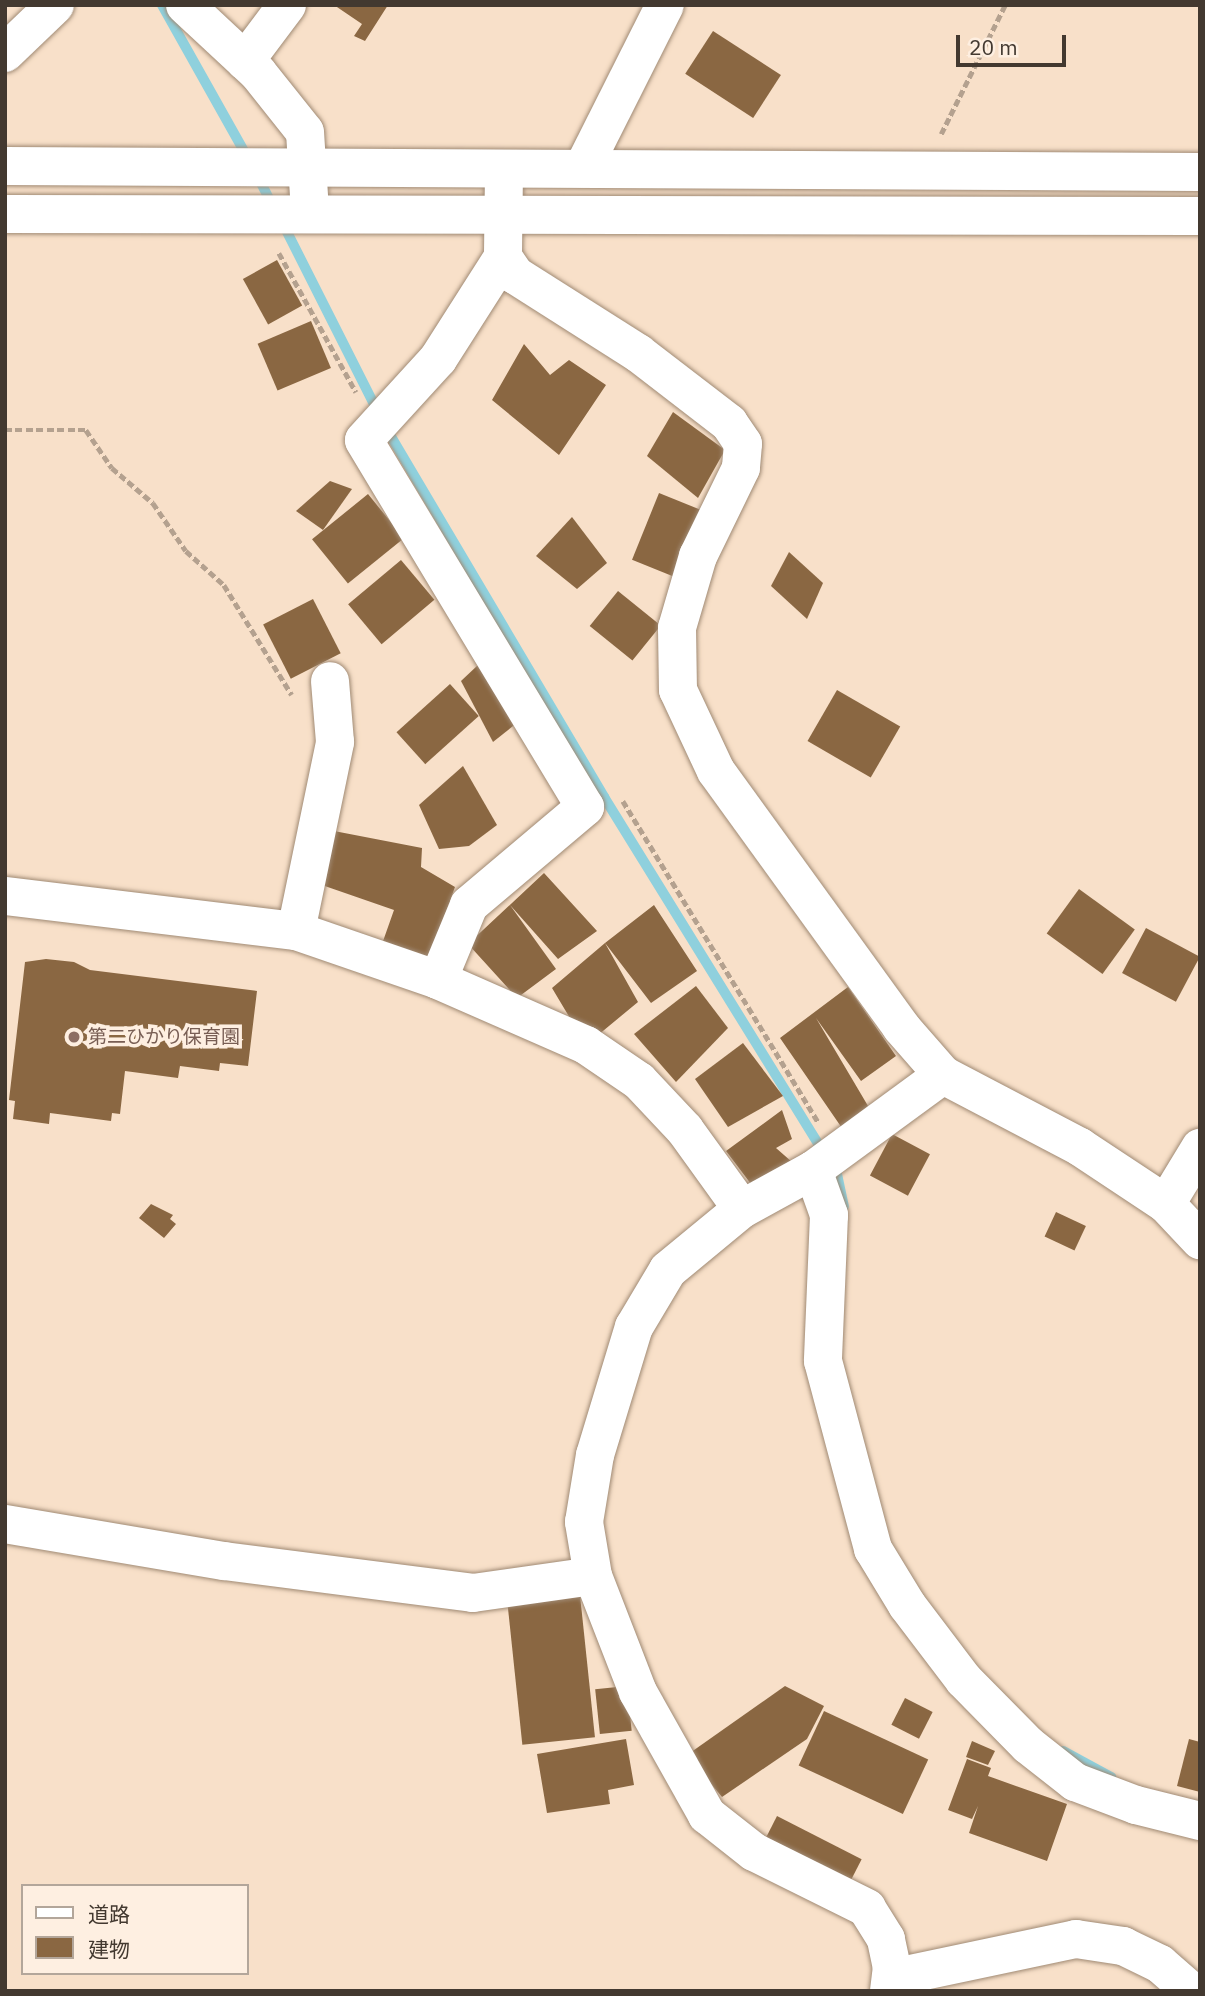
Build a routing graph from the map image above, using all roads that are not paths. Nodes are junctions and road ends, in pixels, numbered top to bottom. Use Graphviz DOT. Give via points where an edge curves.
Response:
graph roads {
  1 [pos="55,5"];
  2 [pos="185,5"];
  3 [pos="287,5"];
  4 [pos="665,5"];
  5 [pos="5,53"];
  6 [pos="245,61"];
  7 [pos="5,166"];
  8 [pos="583,168"];
  9 [pos="307,170"];
  10 [pos="504,171"];
  11 [pos="1200,172"];
  12 [pos="504,213"];
  13 [pos="5,214"];
  14 [pos="1200,216"];
  15 [pos="284,219"];
  16 [pos="503,257"];
  17 [pos="330,681"];
  18 [pos="5,897"];
  19 [pos="296,931"];
  20 [pos="439,980"];
  21 [pos="943,1075"];
  22 [pos="1200,1148"];
  23 [pos="824,1162"];
  24 [pos="1166,1204"];
  25 [pos="742,1209"];
  26 [pos="1200,1240"];
  27 [pos="5,1524"];
  28 [pos="593,1576"];
  29 [pos="1200,1821"];
  30 [pos="890,1985"];
  31 [pos="1191,1991"];
  1 -- 5 [label="street"];
  2 -- 6 [label="street"];
  3 -- 6 [label="street"];
  4 -- 8 [label="street"];
  6 -- 9 [label="street" via="305,132"];
  7 -- 9 [label="street"];
  8 -- 10 [label="street"];
  8 -- 11 [label="street"];
  9 -- 10 [label="street"];
  9 -- 15 [label="street"];
  10 -- 12 [label="street"];
  12 -- 14 [label="street"];
  12 -- 15 [label="street"];
  12 -- 16 [label="street"];
  13 -- 15 [label="street"];
  16 -- 20 [label="street" via="438,359 364,440 586,807 469,905"];
  16 -- 21 [label="street" via="515,275 638,353 729,423 743,444 741,468 698,556 677,628 678,690 716,771 901,1027"];
  17 -- 19 [label="street" via="335,742"];
  18 -- 19 [label="street"];
  19 -- 20 [label="street"];
  20 -- 25 [label="street" via="586,1045 639,1081 685,1130"];
  21 -- 23 [label="street"];
  21 -- 24 [label="street" via="1080,1147"];
  22 -- 24 [label="street"];
  23 -- 25 [label="street"];
  23 -- 29 [label="street" via="829,1215 823,1361 873,1549 907,1605 964,1680 1028,1745 1075,1782 1136,1805"];
  24 -- 26 [label="street"];
  25 -- 28 [label="street" via="668,1270 634,1327 593,1468 584,1522"];
  27 -- 28 [label="street" via="224,1561 473,1593"];
  28 -- 30 [label="street" via="638,1692 707,1815 754,1852 867,1908 886,1939"];
  30 -- 31 [label="street" via="1076,1939 1123,1946 1160,1964"];
}
